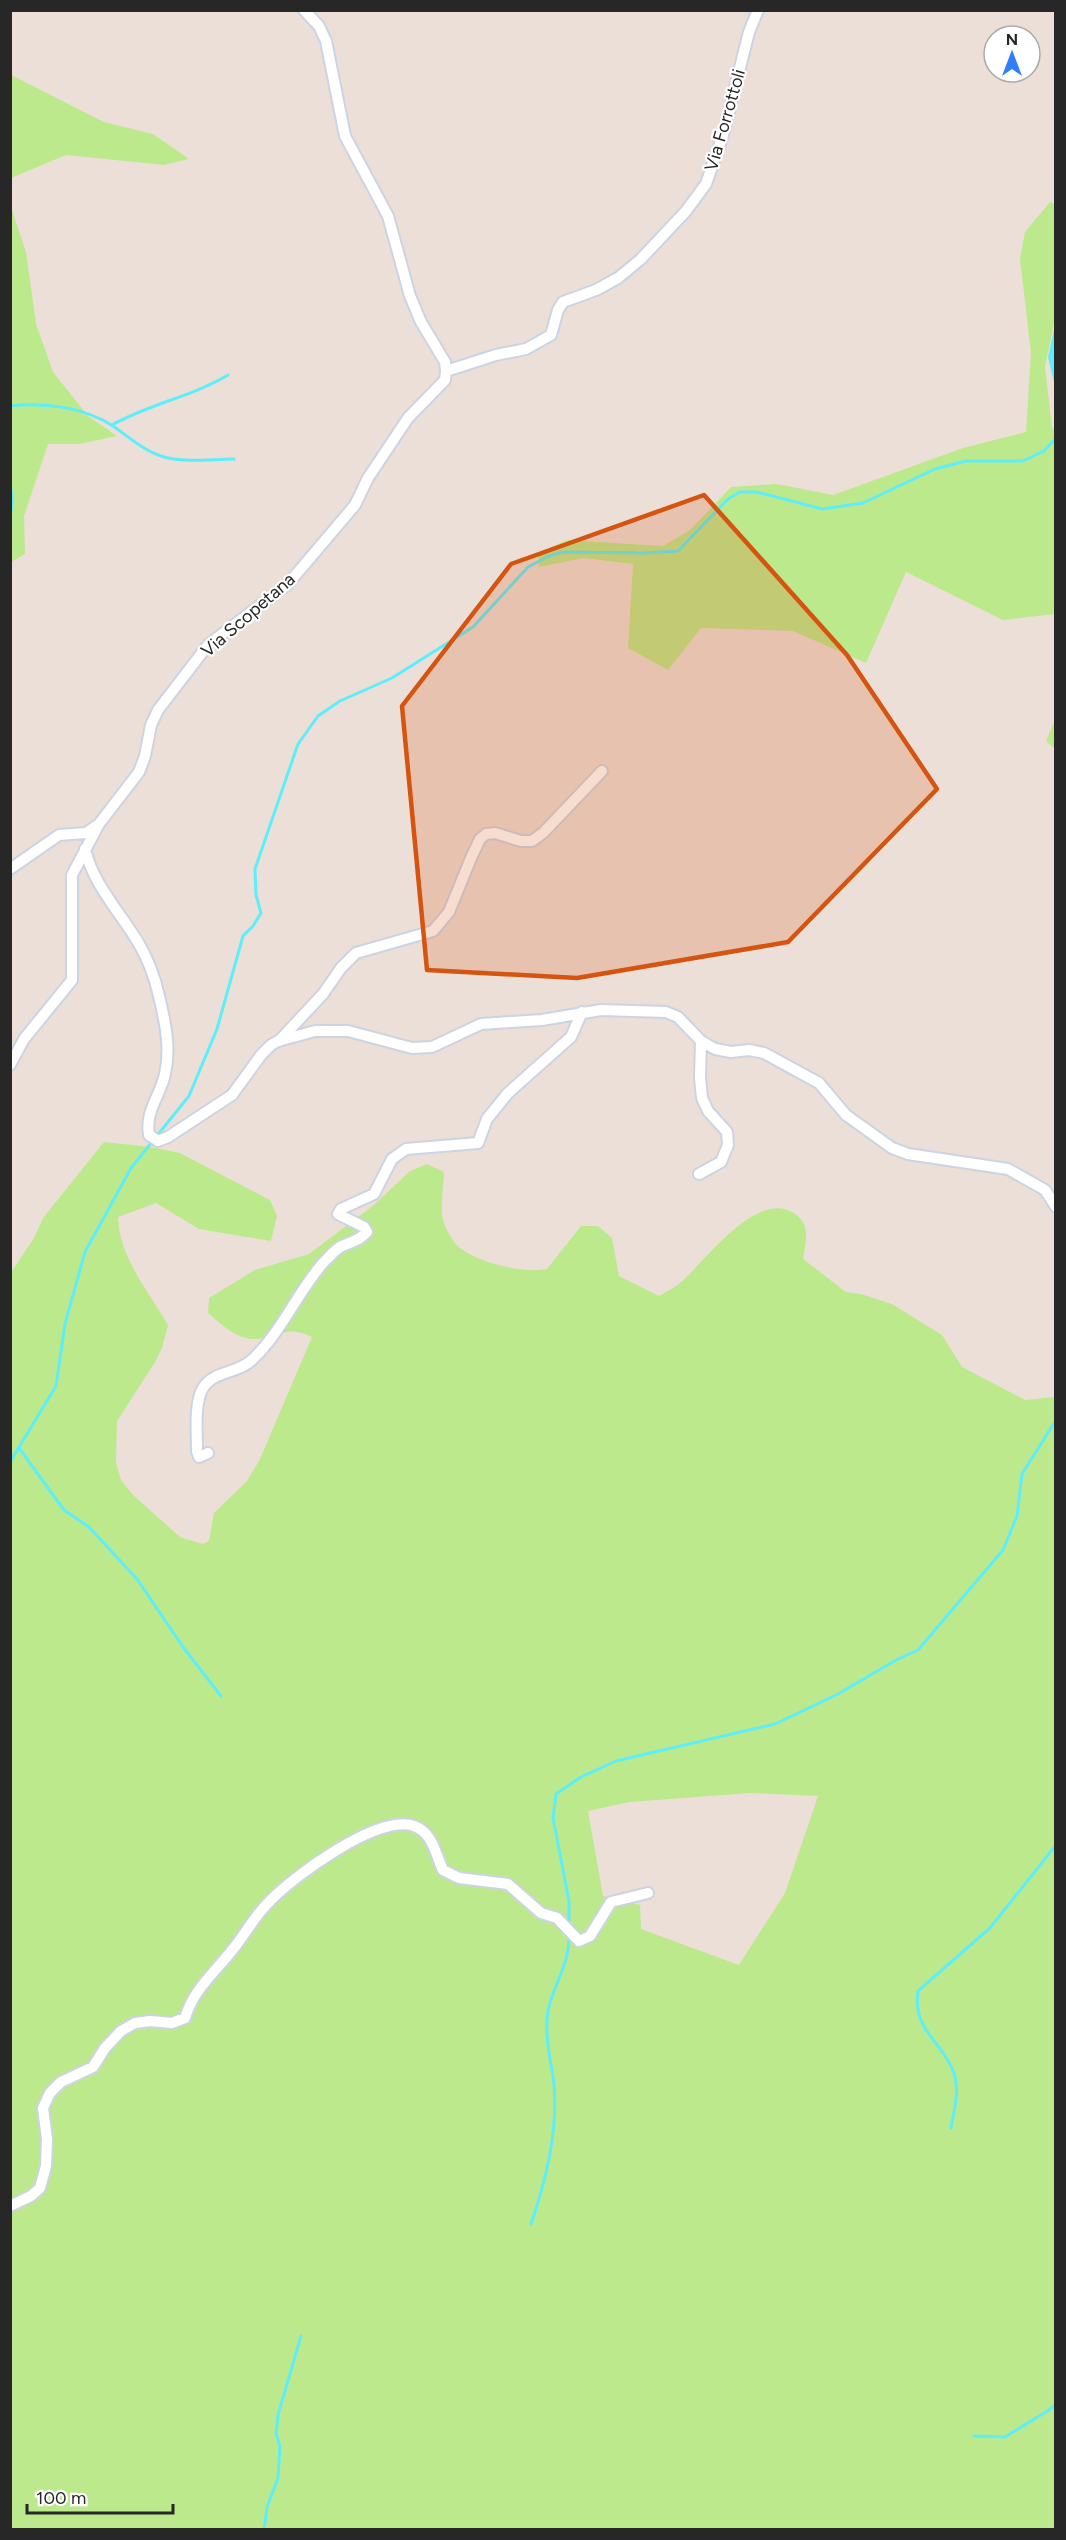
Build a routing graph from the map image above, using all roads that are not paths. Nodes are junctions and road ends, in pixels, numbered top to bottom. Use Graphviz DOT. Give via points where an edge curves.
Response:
graph roads {
  1 [pos="304,10"];
  2 [pos="758,10"];
  3 [pos="446,371"];
  4 [pos="602,771"];
  5 [pos="99,824"];
  6 [pos="85,849"];
  7 [pos="10,868"];
  8 [pos="582,1012"];
  9 [pos="278,1041"];
  10 [pos="701,1041"];
  11 [pos="10,1065"];
  12 [pos="699,1174"];
  13 [pos="1056,1207"];
  14 [pos="208,1453"];
  15 [pos="648,1893"];
  16 [pos="10,2206"];
  1 -- 3 [label="street" via="326,41 345,136 388,216 410,296"];
  2 -- 3 [label="street, Via Forrottoli" via="706,184 686,211 618,278 563,302 551,335 526,349"];
  3 -- 5 [label="street, Via Scopetana" via="445,380 408,418 368,478 356,505 288,584 208,645 158,710 139,772"];
  4 -- 9 [label="street" via="532,841 495,833 480,839 449,912 433,931 356,953"];
  5 -- 6 [label="street, Via Scopetana"];
  5 -- 7 [label="street" via="86,833 59,835"];
  6 -- 9 [label="street" via="89,869 140,945 159,996 168,1059 148,1117 149,1135 158,1141 168,1137 231,1095 261,1055"];
  6 -- 11 [label="street, Via Scopetana" via="72,875 72,980 24,1039"];
  8 -- 9 [label="street" via="542,1020 481,1024 432,1047 412,1048 348,1030 315,1031"];
  8 -- 10 [label="street" via="666,1012 678,1017"];
  8 -- 14 [label="street" via="571,1037 508,1093 487,1119 478,1143 406,1149 392,1159 374,1194 341,1209 338,1214 367,1232 338,1248 322,1265 277,1333 253,1360 241,1370 219,1375 204,1386 198,1398 196,1451 199,1457"];
  10 -- 12 [label="street" via="702,1098 727,1132 728,1145 721,1162"];
  10 -- 13 [label="street" via="715,1050 749,1050 776,1058 819,1083 846,1115 892,1148 908,1154 1008,1169 1045,1190"];
  15 -- 16 [label="street" via="611,1902 590,1936 579,1941 557,1918 541,1913 508,1884 459,1878 443,1870 429,1834 413,1825 393,1824 344,1845 267,1903 206,1979 188,2006 185,2018 172,2023 135,2023 121,2031 93,2067 61,2082 43,2108 46,2157 40,2188"];
}
